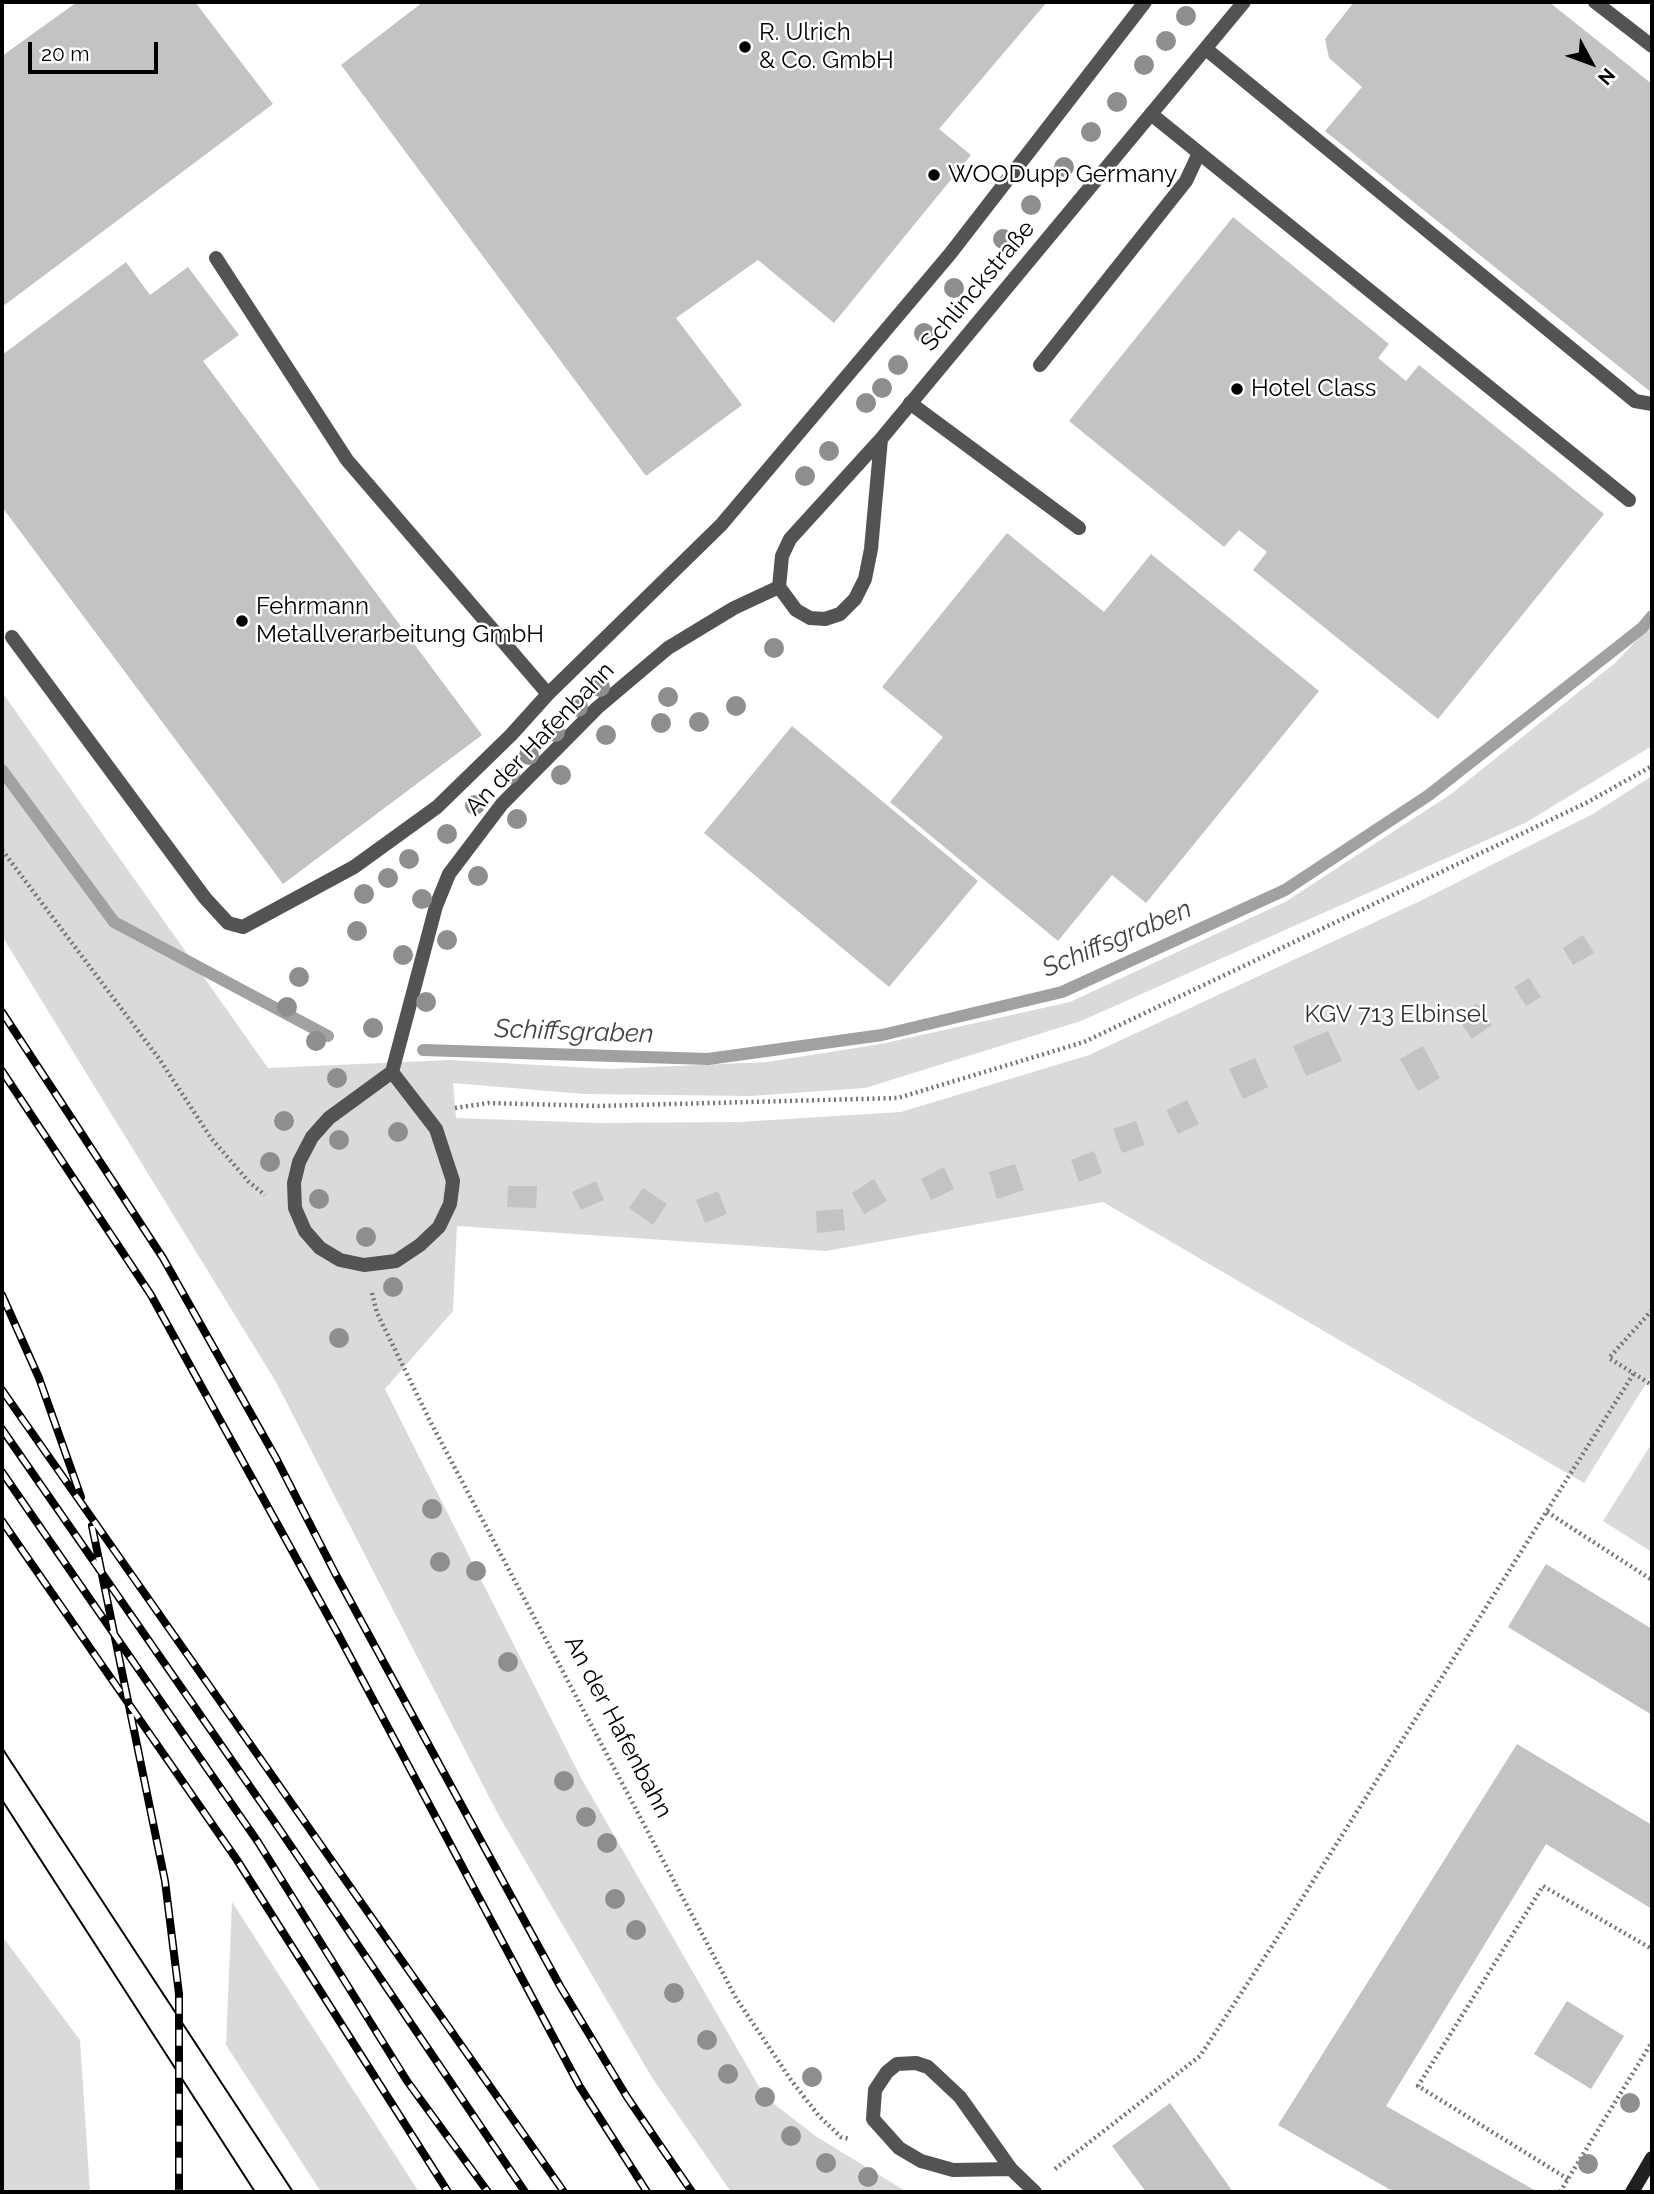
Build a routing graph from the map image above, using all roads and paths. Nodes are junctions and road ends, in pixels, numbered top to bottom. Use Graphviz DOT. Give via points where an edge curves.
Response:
graph roads {
  1 [pos="1145,2"];
  2 [pos="1244,2"];
  3 [pos="1595,2"];
  4 [pos="1652,46"];
  5 [pos="1206,49"];
  6 [pos="1151,114"];
  7 [pos="1199,153"];
  8 [pos="216,258"];
  9 [pos="1040,365"];
  10 [pos="910,403"];
  11 [pos="1652,404"];
  12 [pos="881,439"];
  13 [pos="1629,500"];
  14 [pos="1079,528"];
  15 [pos="779,587"];
  16 [pos="12,637"];
  17 [pos="548,694"];
  18 [pos="1652,766"];
  19 [pos="2,850"];
  20 [pos="392,1072"];
  21 [pos="424,1112"];
  22 [pos="295,1208"];
  23 [pos="364,1265"];
  24 [pos="1652,1310"];
  25 [pos="1633,1373"];
  26 [pos="1652,1385"];
  27 [pos="1547,1512"];
  28 [pos="1652,1580"];
  29 [pos="1652,1949"];
  30 [pos="1652,2042"];
  31 [pos="899,2148"];
  32 [pos="1652,2158"];
  33 [pos="1011,2169"];
  34 [pos="1568,2179"];
  35 [pos="1033,2190"];
  36 [pos="1560,2192"];
  37 [pos="1632,2192"];
  1 -- 17 [label="street" via="950,254 721,525"];
  2 -- 5 [label="street, Schlinckstraße"];
  3 -- 4 [label="street"];
  5 -- 6 [label="street, Schlinckstraße"];
  5 -- 11 [label="street" via="1635,401"];
  6 -- 7 [label="street"];
  6 -- 10 [label="street, Schlinckstraße"];
  7 -- 9 [label="street" via="1186,181"];
  7 -- 13 [label="street"];
  8 -- 17 [label="street" via="346,460"];
  10 -- 12 [label="street, Schlinckstraße"];
  10 -- 14 [label="street"];
  12 -- 15 [label="street, Schlinckstraße" via="790,539 782,556"];
  12 -- 15 [label="street" via="872,550 855,599 840,614 810,618 796,610"];
  15 -- 20 [label="street, An der Hafenbahn" via="668,648 597,708 502,804 449,874 436,906"];
  16 -- 17 [label="street" via="205,898 228,923 243,927 354,867 437,807"];
  18 -- 21 [label="path" via="1586,803 1084,1042 898,1098 599,1106 488,1103"];
  19 -- 22 [label="path" via="160,1060 211,1138 264,1195"];
  20 -- 21 [label="street"];
  20 -- 22 [label="street" via="329,1118 312,1137 299,1162"];
  21 -- 23 [label="street" via="448,1159 453,1181 450,1204 439,1227 420,1245 396,1261"];
  22 -- 23 [label="street" via="305,1231 320,1248 340,1261"];
  23 -- 31 [label="path, An der Hafenbahn" via="377,1313 430,1422 736,1998 791,2080 841,2137"];
  24 -- 25 [label="path" via="1609,1358"];
  25 -- 26 [label="path"];
  25 -- 27 [label="path"];
  27 -- 28 [label="path"];
  27 -- 35 [label="path" via="1200,2056"];
  29 -- 34 [label="path" via="1543,1886 1418,2086"];
  30 -- 34 [label="path"];
  31 -- 33 [label="street" via="921,2161 953,2170"];
  31 -- 33 [label="street" via="873,2119 875,2090 897,2064 916,2063 928,2067 960,2097"];
  32 -- 37 [label="main road"];
  33 -- 35 [label="street"];
  34 -- 36 [label="path"];
}
